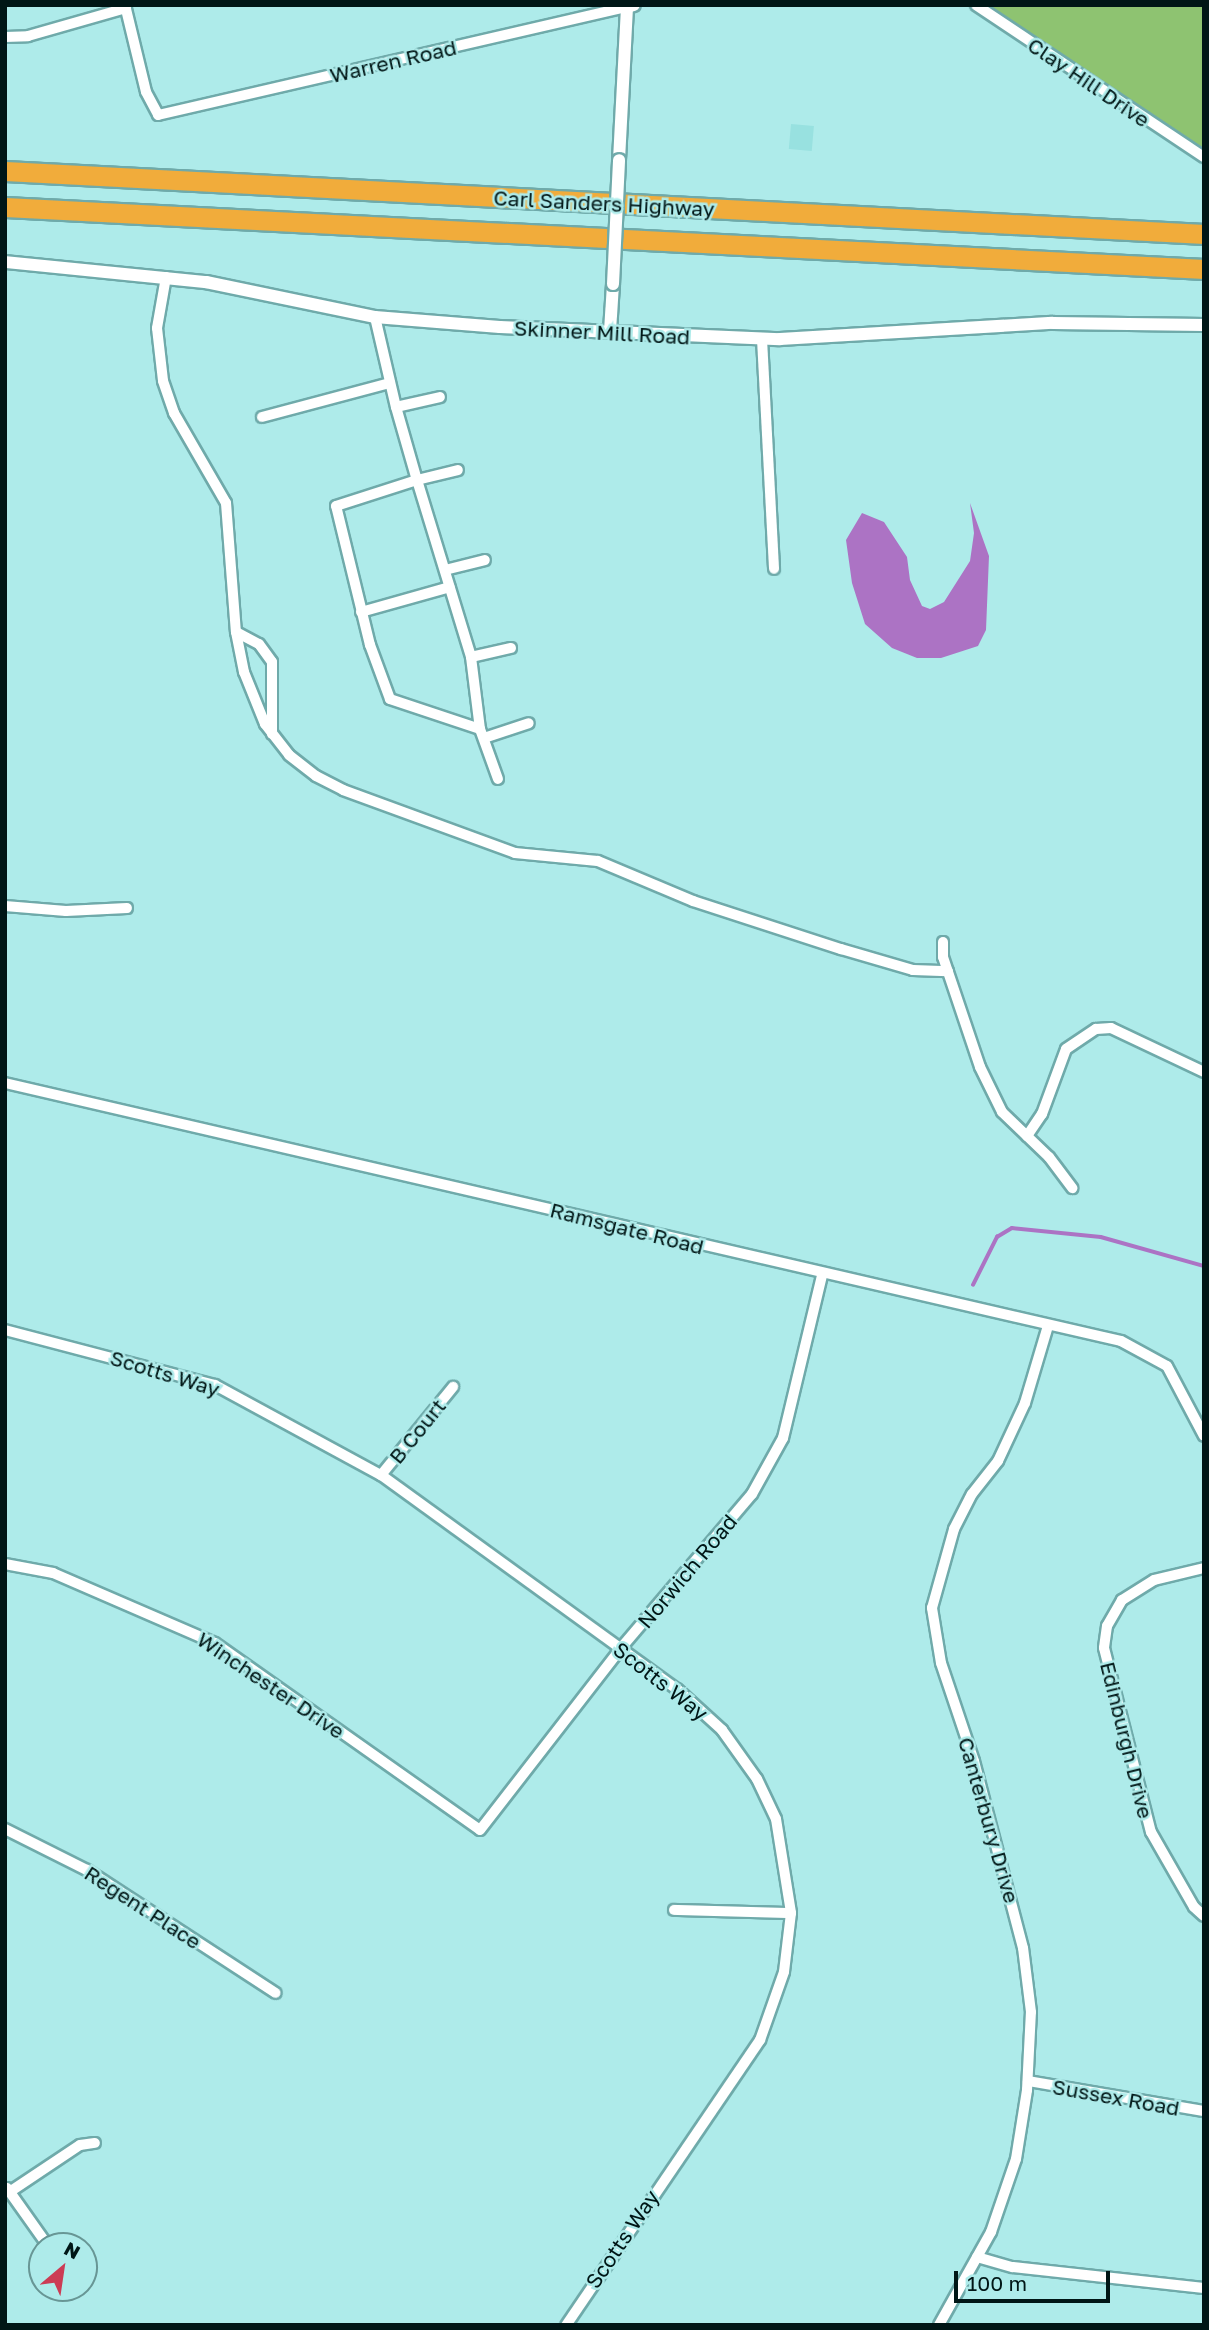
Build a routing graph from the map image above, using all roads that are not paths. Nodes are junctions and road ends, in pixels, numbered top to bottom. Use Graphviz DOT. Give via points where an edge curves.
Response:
graph roads {
  1 [pos="976,5"];
  2 [pos="631,6"];
  3 [pos="125,7"];
  4 [pos="5,37"];
  5 [pos="1204,157"];
  6 [pos="5,171"];
  7 [pos="5,207"];
  8 [pos="1204,234"];
  9 [pos="5,262"];
  10 [pos="1204,269"];
  11 [pos="166,277"];
  12 [pos="375,317"];
  13 [pos="1204,325"];
  14 [pos="610,331"];
  15 [pos="762,339"];
  16 [pos="390,383"];
  17 [pos="440,397"];
  18 [pos="396,407"];
  19 [pos="262,417"];
  20 [pos="458,470"];
  21 [pos="416,480"];
  22 [pos="485,559"];
  23 [pos="774,569"];
  24 [pos="445,570"];
  25 [pos="450,587"];
  26 [pos="361,612"];
  27 [pos="236,632"];
  28 [pos="511,648"];
  29 [pos="471,657"];
  30 [pos="529,723"];
  31 [pos="271,733"];
  32 [pos="482,734"];
  33 [pos="498,779"];
  34 [pos="5,906"];
  35 [pos="127,908"];
  36 [pos="943,942"];
  37 [pos="948,971"];
  38 [pos="1204,1072"];
  39 [pos="5,1083"];
  40 [pos="1027,1136"];
  41 [pos="1072,1188"];
  42 [pos="822,1275"];
  43 [pos="1048,1326"];
  44 [pos="5,1330"];
  45 [pos="453,1387"];
  46 [pos="1203,1431"];
  47 [pos="381,1475"];
  48 [pos="5,1564"];
  49 [pos="1204,1568"];
  50 [pos="621,1648"];
  51 [pos="5,1829"];
  52 [pos="480,1830"];
  53 [pos="674,1910"];
  54 [pos="791,1913"];
  55 [pos="1204,1916"];
  56 [pos="276,1993"];
  57 [pos="1028,2081"];
  58 [pos="1204,2111"];
  59 [pos="95,2143"];
  60 [pos="8,2189"];
  61 [pos="38,2232"];
  62 [pos="976,2257"];
  63 [pos="1204,2288"];
  64 [pos="566,2325"];
  65 [pos="939,2325"];
  1 -- 5 [label="street, Clay Hill Drive"];
  2 -- 3 [label="street, Warren Road" via="158,115 146,92"];
  2 -- 14 [label="street, Warren Road, bridge"];
  3 -- 4 [label="street" via="28,36"];
  6 -- 8 [label="highway, Carl Sanders Highway"];
  7 -- 10 [label="highway, Carl Sanders Highway"];
  9 -- 11 [label="street, Skinner Mill Road"];
  11 -- 12 [label="street, Skinner Mill Road"];
  11 -- 27 [label="street" via="157,351 174,414 226,503"];
  12 -- 14 [label="street, Skinner Mill Road"];
  12 -- 16 [label="street"];
  13 -- 15 [label="street, Skinner Mill Road" via="1053,323"];
  14 -- 15 [label="street, Skinner Mill Road"];
  15 -- 23 [label="street"];
  16 -- 18 [label="street"];
  16 -- 19 [label="street"];
  17 -- 18 [label="street"];
  18 -- 21 [label="street"];
  20 -- 21 [label="street"];
  21 -- 24 [label="street"];
  21 -- 26 [label="street" via="336,506"];
  22 -- 24 [label="street"];
  24 -- 25 [label="street"];
  25 -- 26 [label="street"];
  25 -- 29 [label="street"];
  26 -- 32 [label="street" via="390,699"];
  27 -- 31 [label="street" via="244,672"];
  27 -- 31 [label="street" via="259,644 272,662"];
  28 -- 29 [label="street"];
  29 -- 32 [label="street"];
  30 -- 32 [label="street"];
  31 -- 37 [label="street" via="289,755 334,786 515,853 608,864 693,901 841,949 913,970"];
  32 -- 33 [label="street"];
  34 -- 35 [label="street" via="66,911"];
  36 -- 37 [label="street"];
  37 -- 40 [label="street" via="981,1067 1002,1112"];
  38 -- 40 [label="street" via="1111,1028 1096,1029 1066,1049 1042,1114"];
  39 -- 42 [label="street, Ramsgate Road"];
  40 -- 41 [label="street"];
  42 -- 43 [label="street, Ramsgate Road"];
  42 -- 50 [label="street, Norwich Road" via="777,1448 752,1494"];
  43 -- 46 [label="street, Ramsgate Road" via="1121,1341 1167,1366"];
  43 -- 57 [label="street, Canterbury Drive" via="1025,1403 998,1461 972,1494 954,1529 932,1608 941,1663 977,1773 1023,1948 1031,2012"];
  44 -- 47 [label="street, Scotts Way" via="215,1385"];
  45 -- 47 [label="street, B Court"];
  47 -- 50 [label="street, Scotts Way"];
  48 -- 52 [label="street, Winchester Drive" via="53,1573 215,1643"];
  49 -- 55 [label="street, Edinburgh Drive" via="1154,1580 1122,1600 1107,1626 1104,1648 1151,1832 1194,1907"];
  50 -- 52 [label="street, Norwich Road"];
  50 -- 54 [label="street, Scotts Way" via="722,1730 757,1779 776,1819"];
  51 -- 56 [label="street, Regent Place" via="87,1870"];
  53 -- 54 [label="street"];
  54 -- 64 [label="street, Scotts Way" via="784,1972 760,2040"];
  57 -- 58 [label="street, Sussex Road"];
  57 -- 62 [label="street, Canterbury Drive" via="1016,2158 991,2232"];
  59 -- 60 [label="street" via="80,2145"];
  60 -- 61 [label="street"];
  62 -- 63 [label="street" via="1040,2271"];
  62 -- 65 [label="street, Canterbury Drive"];
}
